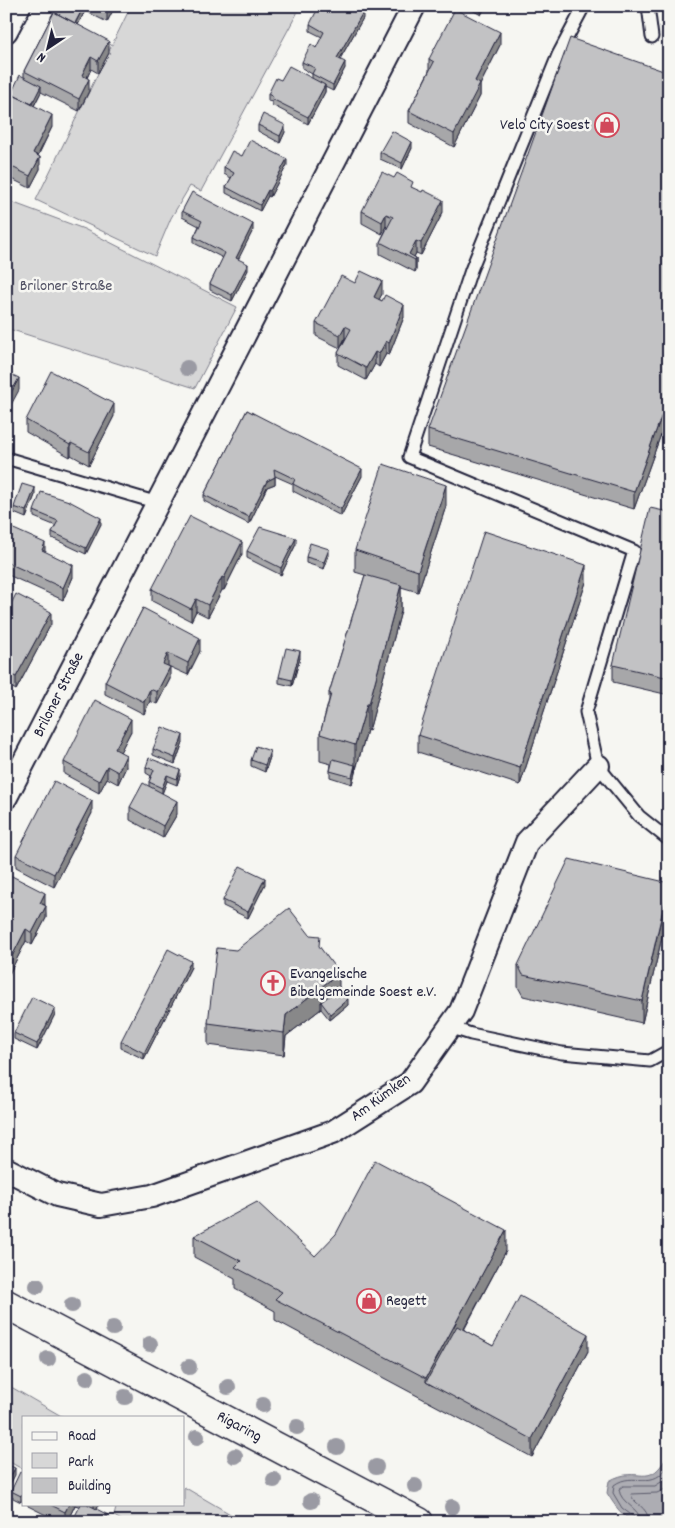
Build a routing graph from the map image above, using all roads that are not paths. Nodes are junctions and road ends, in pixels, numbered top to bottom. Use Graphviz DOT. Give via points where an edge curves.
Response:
graph roads {
  1 [pos="19,6"];
  2 [pos="414,6"];
  3 [pos="584,6"];
  4 [pos="648,6"];
  5 [pos="6,31"];
  6 [pos="652,37"];
  7 [pos="6,458"];
  8 [pos="158,503"];
  9 [pos="598,766"];
  10 [pos="6,797"];
  11 [pos="669,840"];
  12 [pos="450,1027"];
  13 [pos="669,1048"];
  14 [pos="6,1169"];
  15 [pos="6,1304"];
  16 [pos="419,1522"];
  1 -- 5 [label="street"];
  2 -- 8 [label="street, Briloner Straße"];
  3 -- 9 [label="lane" via="558,56 471,270 409,457 634,551 586,712"];
  4 -- 6 [label="lane"];
  7 -- 8 [label="lane"];
  8 -- 10 [label="street, Briloner Straße"];
  9 -- 11 [label="lane" via="639,816"];
  9 -- 12 [label="street, Am Kümken" via="527,842 461,1011"];
  12 -- 13 [label="lane" via="562,1053 650,1061"];
  12 -- 14 [label="street, Am Kümken" via="410,1082 333,1132 152,1196 101,1205 57,1195"];
  15 -- 16 [label="main road, Rigaring"];
}
